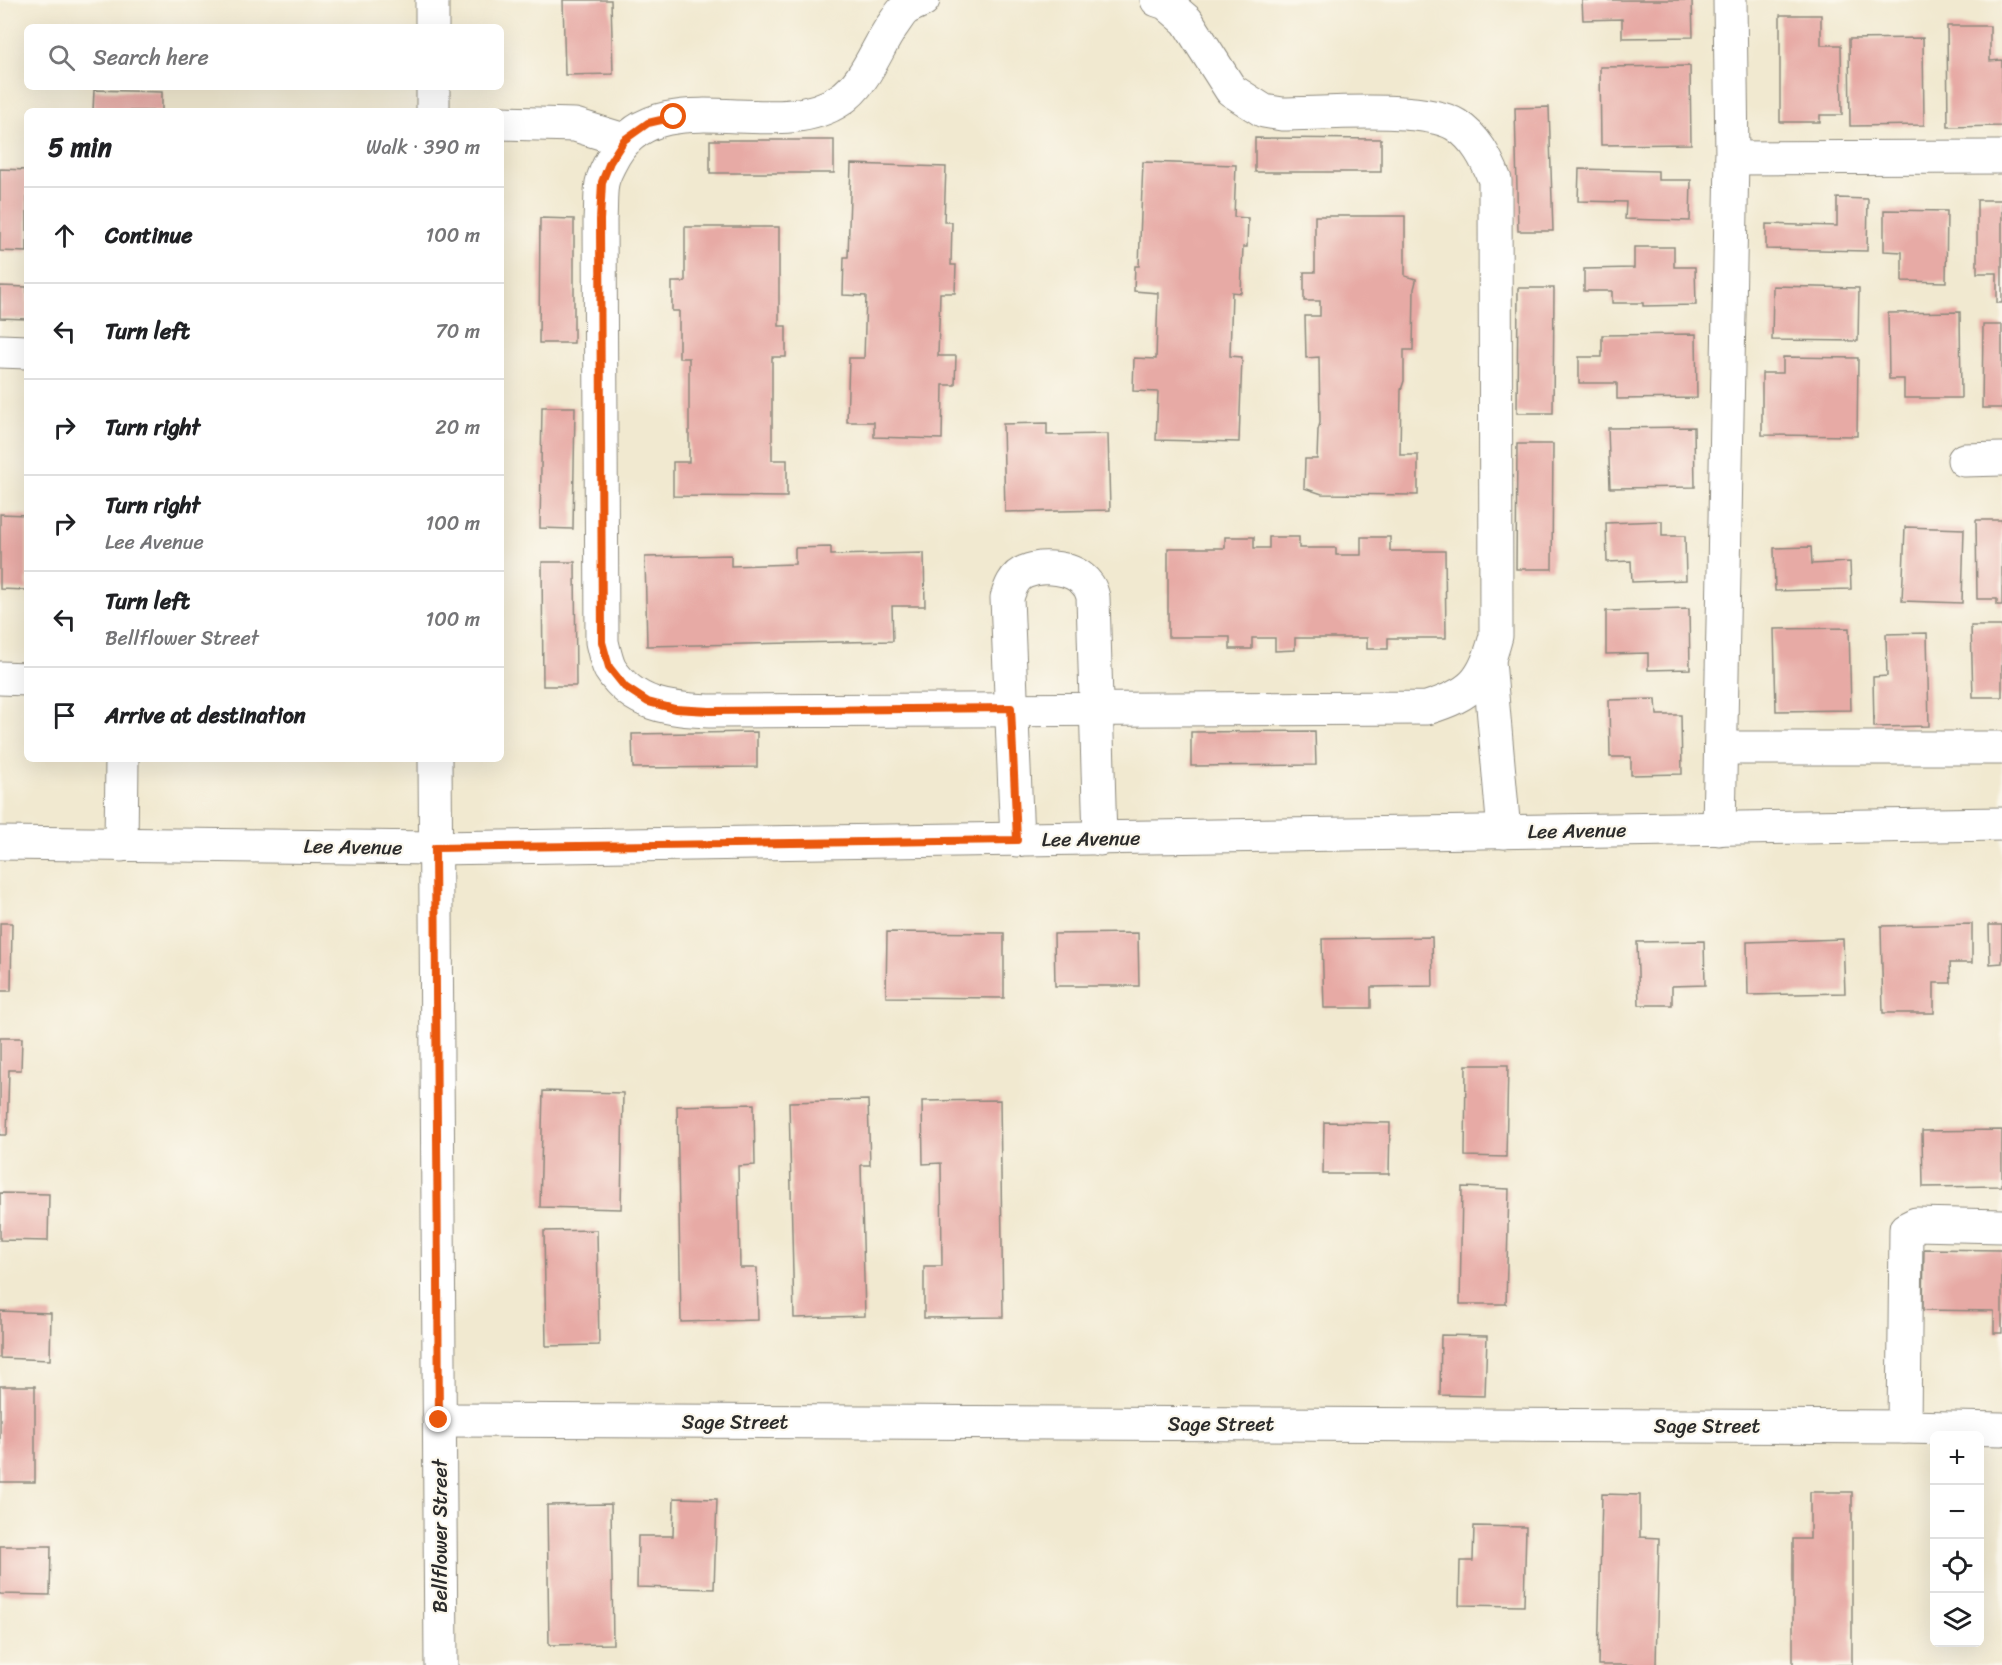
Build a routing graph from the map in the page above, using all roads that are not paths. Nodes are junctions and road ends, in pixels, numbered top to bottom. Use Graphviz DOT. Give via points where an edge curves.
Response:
graph roads {
  1 [pos="432,0"];
  2 [pos="923,0"];
  3 [pos="1157,0"];
  4 [pos="1730,0"];
  5 [pos="432,24"];
  6 [pos="433,90"];
  7 [pos="433,108"];
  8 [pos="504,123"];
  9 [pos="624,140"];
  10 [pos="2002,157"];
  11 [pos="1732,158"];
  12 [pos="0,351"];
  13 [pos="24,352"];
  14 [pos="2002,459"];
  15 [pos="1964,460"];
  16 [pos="1489,661"];
  17 [pos="0,678"];
  18 [pos="24,679"];
  19 [pos="1011,708"];
  20 [pos="1096,709"];
  21 [pos="1721,748"];
  22 [pos="2002,748"];
  23 [pos="122,762"];
  24 [pos="435,762"];
  25 [pos="2002,824"];
  26 [pos="1719,829"];
  27 [pos="1504,832"];
  28 [pos="1100,839"];
  29 [pos="1017,840"];
  30 [pos="0,843"];
  31 [pos="121,845"];
  32 [pos="435,848"];
  33 [pos="2002,1226"];
  34 [pos="439,1420"];
  35 [pos="1904,1427"];
  36 [pos="2002,1429"];
  37 [pos="441,1665"];
  1 -- 5 [label="street"];
  2 -- 9 [label="street" via="903,11 867,71 843,99 820,112 782,117 674,117 648,123"];
  3 -- 16 [label="street" via="1187,21 1231,90 1264,111 1431,115 1455,124 1487,159 1495,180 1496,636"];
  4 -- 11 [label="street"];
  6 -- 7 [label="street"];
  8 -- 9 [label="street" via="575,125"];
  9 -- 19 [label="street" via="602,182 600,220 602,642 609,667 625,687 648,702 675,709"];
  10 -- 11 [label="street"];
  11 -- 21 [label="street"];
  12 -- 13 [label="street"];
  14 -- 15 [label="street"];
  16 -- 20 [label="street" via="1466,693 1427,708"];
  16 -- 27 [label="street"];
  17 -- 18 [label="street"];
  19 -- 20 [label="street"];
  19 -- 20 [label="street" via="1007,598 1011,584 1024,572 1044,568 1072,572 1088,584 1093,597"];
  19 -- 29 [label="street"];
  20 -- 28 [label="street"];
  21 -- 22 [label="street"];
  21 -- 26 [label="street"];
  23 -- 31 [label="street"];
  24 -- 32 [label="street, Bellflower Street"];
  25 -- 26 [label="street, Lee Avenue"];
  26 -- 27 [label="street, Lee Avenue"];
  27 -- 28 [label="street, Lee Avenue"];
  28 -- 29 [label="street, Lee Avenue"];
  29 -- 32 [label="street, Lee Avenue"];
  30 -- 31 [label="street, Lee Avenue"];
  31 -- 32 [label="street, Lee Avenue"];
  32 -- 34 [label="street, Bellflower Street"];
  33 -- 35 [label="street" via="1916,1224 1906,1229"];
  34 -- 35 [label="street, Sage Street"];
  34 -- 37 [label="street, Bellflower Street"];
  35 -- 36 [label="street, Sage Street"];
}
